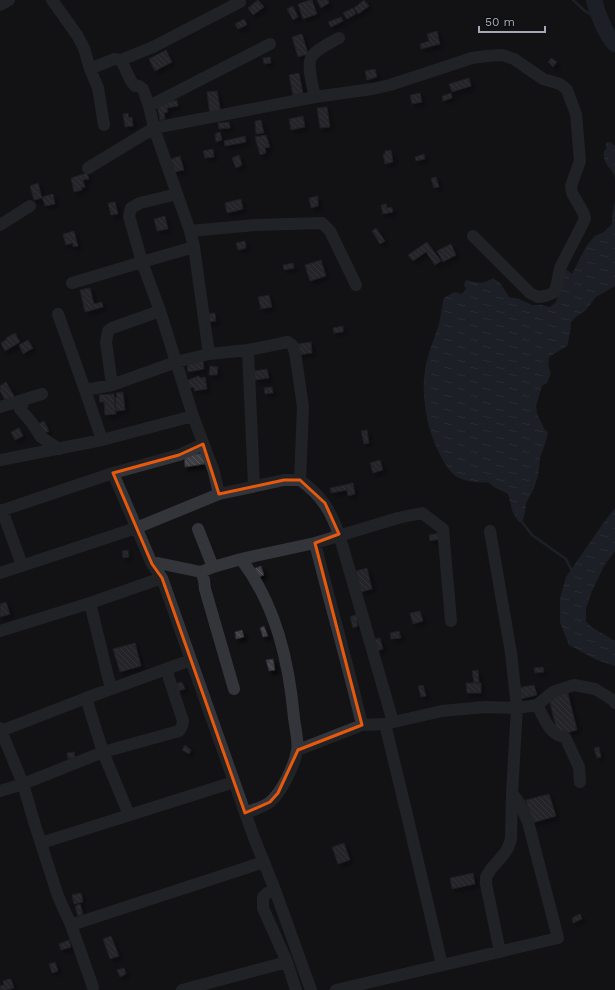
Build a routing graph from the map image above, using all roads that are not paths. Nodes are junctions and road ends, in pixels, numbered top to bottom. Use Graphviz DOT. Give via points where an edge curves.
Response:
graph roads {
  1 [pos="9,0"];
  2 [pos="52,0"];
  3 [pos="240,2"];
  4 [pos="0,5"];
  5 [pos="339,38"];
  6 [pos="270,44"];
  7 [pos="121,60"];
  8 [pos="90,69"];
  9 [pos="314,97"];
  10 [pos="149,106"];
  11 [pos="104,125"];
  12 [pos="154,128"];
  13 [pos="88,168"];
  14 [pos="177,194"];
  15 [pos="30,206"];
  16 [pos="0,225"];
  17 [pos="190,231"];
  18 [pos="473,236"];
  19 [pos="194,247"];
  20 [pos="142,262"];
  21 [pos="72,283"];
  22 [pos="356,285"];
  23 [pos="160,312"];
  24 [pos="58,314"];
  25 [pos="248,350"];
  26 [pos="209,354"];
  27 [pos="176,362"];
  28 [pos="112,385"];
  29 [pos="85,390"];
  30 [pos="42,394"];
  31 [pos="25,399"];
  32 [pos="0,407"];
  33 [pos="192,416"];
  34 [pos="102,440"];
  35 [pos="203,444"];
  36 [pos="59,449"];
  37 [pos="0,460"];
  38 [pos="113,473"];
  39 [pos="300,480"];
  40 [pos="254,486"];
  41 [pos="219,494"];
  42 [pos="1,510"];
  43 [pos="136,528"];
  44 [pos="198,529"];
  45 [pos="490,531"];
  46 [pos="339,534"];
  47 [pos="315,543"];
  48 [pos="241,559"];
  49 [pos="152,564"];
  50 [pos="22,565"];
  51 [pos="213,567"];
  52 [pos="201,572"];
  53 [pos="0,573"];
  54 [pos="162,578"];
  55 [pos="90,603"];
  56 [pos="451,621"];
  57 [pos="0,631"];
  58 [pos="191,660"];
  59 [pos="166,669"];
  60 [pos="111,689"];
  61 [pos="234,690"];
  62 [pos="86,698"];
  63 [pos="615,703"];
  64 [pos="538,706"];
  65 [pos="517,708"];
  66 [pos="389,723"];
  67 [pos="362,726"];
  68 [pos="1,729"];
  69 [pos="298,750"];
  70 [pos="103,752"];
  71 [pos="234,782"];
  72 [pos="580,782"];
  73 [pos="23,784"];
  74 [pos="0,791"];
  75 [pos="512,793"];
  76 [pos="245,813"];
  77 [pos="128,815"];
  78 [pos="41,843"];
  79 [pos="264,862"];
  80 [pos="275,890"];
  81 [pos="71,925"];
  82 [pos="500,952"];
  83 [pos="287,962"];
  84 [pos="442,965"];
  85 [pos="93,987"];
  86 [pos="182,990"];
  87 [pos="296,990"];
  88 [pos="311,990"];
  89 [pos="336,990"];
  1 -- 4 [label="street"];
  2 -- 8 [label="street" via="77,35"];
  3 -- 7 [label="street" via="153,47"];
  5 -- 9 [label="street" via="311,57 309,63"];
  6 -- 10 [label="street"];
  7 -- 8 [label="street" via="114,59"];
  7 -- 10 [label="street" via="131,81 143,89"];
  8 -- 11 [label="street" via="98,88"];
  9 -- 12 [label="street"];
  9 -- 18 [label="street" via="368,90 472,58 502,55 514,59 536,76 560,84 567,90 576,114 580,161 571,186 572,193 584,212 584,218 560,268 553,293 538,297 530,293"];
  10 -- 12 [label="street"];
  12 -- 13 [label="street"];
  12 -- 14 [label="street"];
  14 -- 17 [label="street"];
  14 -- 20 [label="street" via="140,203 131,208 129,216"];
  15 -- 16 [label="street"];
  17 -- 19 [label="street"];
  17 -- 22 [label="street" via="255,225 322,223 330,231"];
  19 -- 20 [label="street"];
  19 -- 26 [label="street"];
  20 -- 21 [label="street"];
  20 -- 23 [label="street"];
  23 -- 27 [label="street"];
  23 -- 28 [label="street" via="108,331 106,342"];
  24 -- 29 [label="street"];
  25 -- 26 [label="street"];
  25 -- 39 [label="street" via="288,342 295,352 302,407"];
  25 -- 40 [label="street"];
  26 -- 27 [label="street"];
  27 -- 28 [label="street"];
  27 -- 33 [label="street"];
  28 -- 29 [label="street"];
  29 -- 34 [label="street"];
  30 -- 31 [label="street"];
  31 -- 32 [label="street"];
  31 -- 36 [label="street" via="20,408 41,437"];
  33 -- 34 [label="street"];
  33 -- 35 [label="street"];
  34 -- 36 [label="street"];
  35 -- 38 [label="street" via="179,455"];
  35 -- 41 [label="street"];
  36 -- 37 [label="street"];
  38 -- 42 [label="street"];
  38 -- 43 [label="street"];
  39 -- 40 [label="street" via="284,480"];
  39 -- 46 [label="street" via="325,503"];
  40 -- 41 [label="street"];
  41 -- 43 [label="street"];
  42 -- 50 [label="street"];
  43 -- 49 [label="street"];
  43 -- 50 [label="street"];
  44 -- 51 [label="street"];
  45 -- 65 [label="street" via="511,653"];
  46 -- 47 [label="street"];
  46 -- 56 [label="street" via="422,513 443,529"];
  46 -- 66 [label="street"];
  47 -- 48 [label="street"];
  47 -- 67 [label="street"];
  48 -- 51 [label="street"];
  48 -- 69 [label="street" via="254,575 276,624 292,689"];
  49 -- 52 [label="street"];
  49 -- 54 [label="street"];
  50 -- 53 [label="street"];
  51 -- 52 [label="street"];
  52 -- 61 [label="street"];
  54 -- 55 [label="street"];
  54 -- 58 [label="street"];
  55 -- 57 [label="street"];
  55 -- 60 [label="street"];
  58 -- 59 [label="street"];
  58 -- 71 [label="street"];
  59 -- 60 [label="street"];
  59 -- 70 [label="street" via="183,721 179,731"];
  60 -- 62 [label="street"];
  62 -- 68 [label="street"];
  62 -- 70 [label="street"];
  63 -- 64 [label="street" via="595,689 574,685 553,692"];
  64 -- 65 [label="street"];
  64 -- 72 [label="street" via="552,732 565,737 579,767"];
  65 -- 66 [label="street" via="485,707 442,711"];
  65 -- 75 [label="street"];
  66 -- 67 [label="street"];
  66 -- 84 [label="street" via="407,815"];
  67 -- 69 [label="street"];
  68 -- 73 [label="street"];
  69 -- 76 [label="street" via="278,793 270,802"];
  70 -- 73 [label="street"];
  70 -- 77 [label="street"];
  71 -- 76 [label="street"];
  71 -- 77 [label="street"];
  73 -- 74 [label="street"];
  73 -- 78 [label="street"];
  75 -- 82 [label="street" via="511,839 508,848 486,877"];
  75 -- 82 [label="street" via="528,822 558,938"];
  76 -- 79 [label="street"];
  77 -- 78 [label="street"];
  78 -- 81 [label="street" via="58,896"];
  79 -- 80 [label="street"];
  79 -- 81 [label="street"];
  80 -- 83 [label="street" via="263,896 263,908"];
  80 -- 88 [label="street"];
  81 -- 85 [label="street"];
  82 -- 84 [label="street"];
  83 -- 86 [label="street"];
  83 -- 87 [label="street"];
  84 -- 89 [label="street"];
}
